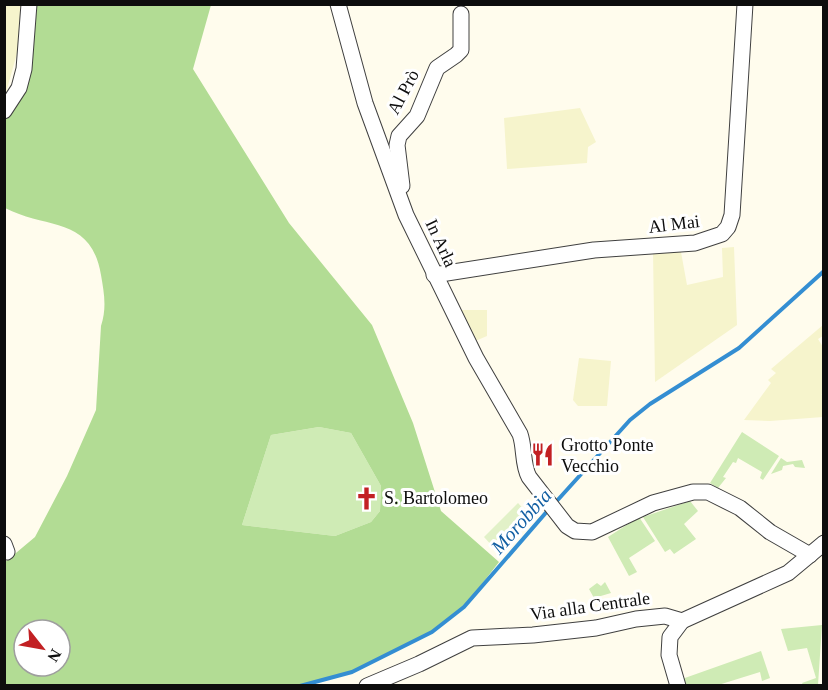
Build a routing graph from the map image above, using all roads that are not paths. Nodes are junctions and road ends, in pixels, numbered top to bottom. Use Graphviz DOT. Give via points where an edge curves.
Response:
graph roads {
  1 [pos="29,4"];
  2 [pos="338,4"];
  3 [pos="746,4"];
  4 [pos="461,14"];
  5 [pos="4,111"];
  6 [pos="400,198"];
  7 [pos="434,275"];
  8 [pos="824,543"];
  9 [pos="810,555"];
  10 [pos="682,621"];
  11 [pos="367,686"];
  12 [pos="678,686"];
  1 -- 5 [label="street" via="24,69 19,88"];
  2 -- 6 [label="street, In Arla" via="365,103"];
  3 -- 7 [label="street, Al Mai" via="732,215 722,234 694,243 594,250"];
  4 -- 6 [label="street, Al Prò" via="461,50 437,68 417,116 398,141"];
  6 -- 7 [label="street, In Arla"];
  7 -- 9 [label="street, In Arla" via="520,434 526,471 567,526 592,532 653,503 708,492 740,508 770,532"];
  8 -- 9 [label="street"];
  9 -- 10 [label="street" via="788,573"];
  10 -- 11 [label="street, Via alla Centrale" via="665,616 597,628 472,638"];
  10 -- 12 [label="street" via="670,637 669,655"];
}
